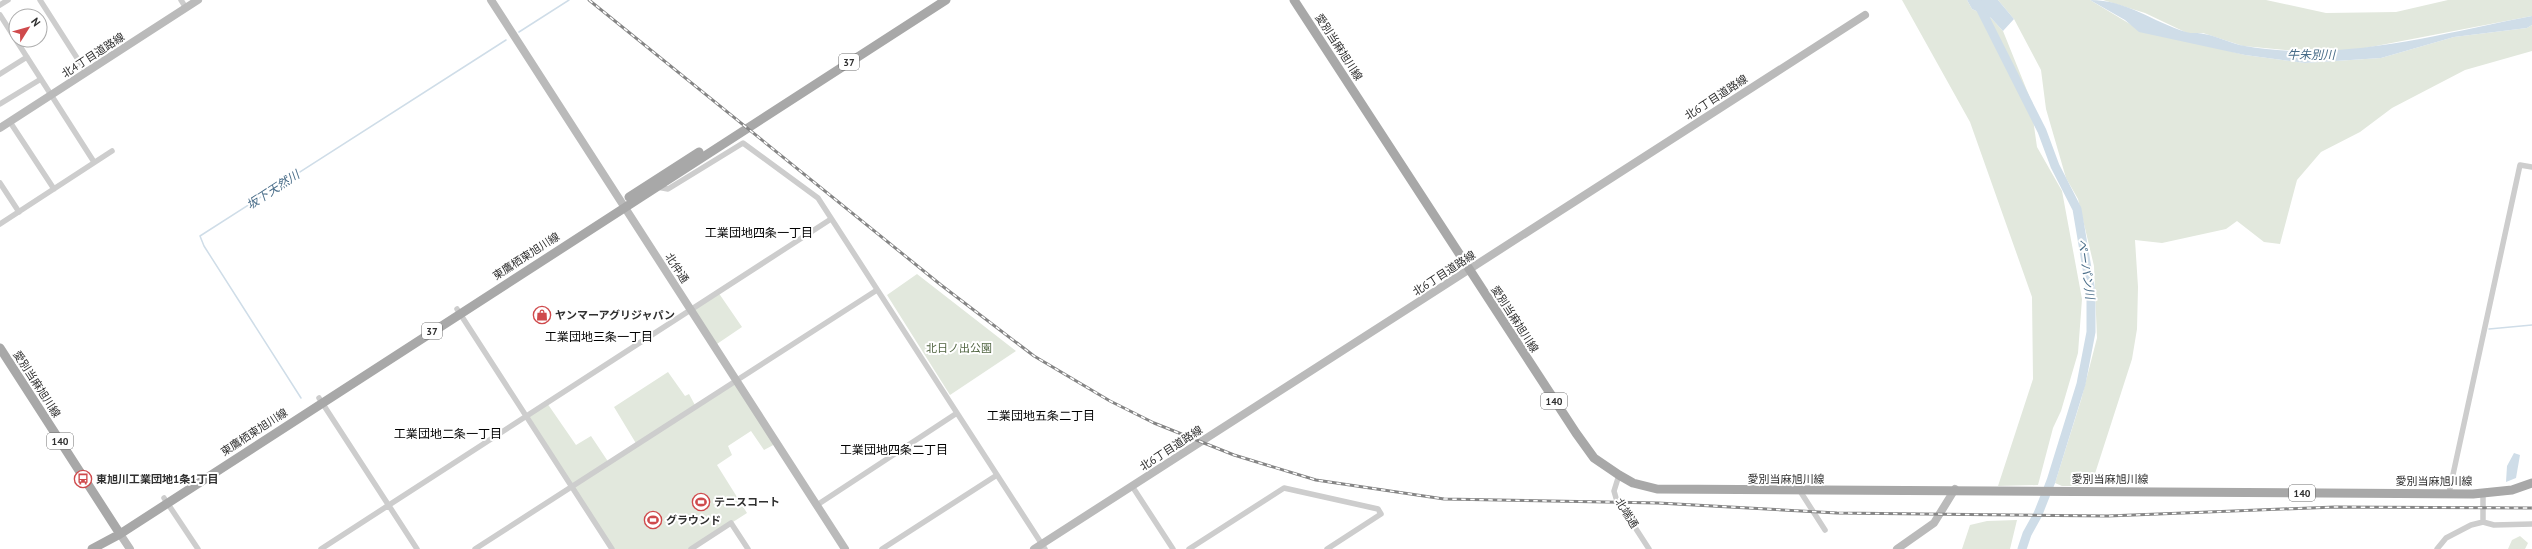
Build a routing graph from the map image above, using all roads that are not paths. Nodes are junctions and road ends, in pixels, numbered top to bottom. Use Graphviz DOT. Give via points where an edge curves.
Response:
graph roads {
  1 [pos="8,0"];
  2 [pos="40,0"];
  3 [pos="181,0"];
  4 [pos="198,0"];
  5 [pos="490,0"];
  6 [pos="936,0"];
  7 [pos="946,0"];
  8 [pos="1294,0"];
  9 [pos="0,5"];
  10 [pos="186,8"];
  11 [pos="0,15"];
  12 [pos="1865,15"];
  13 [pos="6,24"];
  14 [pos="8,27"];
  15 [pos="0,28"];
  16 [pos="21,48"];
  17 [pos="27,57"];
  18 [pos="86,72"];
  19 [pos="0,74"];
  20 [pos="41,79"];
  21 [pos="51,95"];
  22 [pos="0,104"];
  23 [pos="3,124"];
  24 [pos="746,125"];
  25 [pos="112,151"];
  26 [pos="94,162"];
  27 [pos="2532,167"];
  28 [pos="0,183"];
  29 [pos="656,187"];
  30 [pos="54,189"];
  31 [pos="623,205"];
  32 [pos="19,212"];
  33 [pos="831,219"];
  34 [pos="0,224"];
  35 [pos="1468,270"];
  36 [pos="877,290"];
  37 [pos="691,310"];
  38 [pos="458,311"];
  39 [pos="0,348"];
  40 [pos="737,380"];
  41 [pos="321,400"];
  42 [pos="957,413"];
  43 [pos="526,416"];
  44 [pos="997,475"];
  45 [pos="1619,475"];
  46 [pos="2532,483"];
  47 [pos="1132,486"];
  48 [pos="571,487"];
  49 [pos="1955,489"];
  50 [pos="1800,491"];
  51 [pos="2449,493"];
  52 [pos="2483,494"];
  53 [pos="166,500"];
  54 [pos="388,505"];
  55 [pos="817,505"];
  56 [pos="2484,522"];
  57 [pos="2532,524"];
  58 [pos="1825,530"];
  59 [pos="118,531"];
  60 [pos="1040,547"];
  61 [pos="88,549"];
  62 [pos="92,549"];
  63 [pos="130,549"];
  64 [pos="198,549"];
  65 [pos="321,549"];
  66 [pos="417,549"];
  67 [pos="475,549"];
  68 [pos="612,549"];
  69 [pos="691,549"];
  70 [pos="748,549"];
  71 [pos="845,549"];
  72 [pos="882,549"];
  73 [pos="1173,549"];
  74 [pos="1189,549"];
  75 [pos="1327,549"];
  76 [pos="1649,549"];
  77 [pos="1897,549"];
  78 [pos="2438,549"];
  1 -- 9 [label="street"];
  2 -- 18 [label="street"];
  3 -- 10 [label="street"];
  4 -- 10 [label="street, 北4丁目道路線"];
  5 -- 31 [label="street, 北仲通"];
  6 -- 24 [label="main road, 東鷹栖東旭川線 / 37"];
  7 -- 24 [label="main road, 東鷹栖東旭川線 / 37"];
  8 -- 35 [label="main road, 愛別当麻旭川線 / 140"];
  10 -- 18 [label="street, 北4丁目道路線"];
  11 -- 13 [label="street"];
  12 -- 35 [label="street, 北6丁目道路線"];
  13 -- 14 [label="street"];
  13 -- 15 [label="street"];
  16 -- 17 [label="street"];
  17 -- 19 [label="street"];
  17 -- 20 [label="street"];
  18 -- 21 [label="street, 北4丁目道路線"];
  20 -- 21 [label="street"];
  20 -- 22 [label="street"];
  21 -- 23 [label="street, 北4丁目道路線"];
  21 -- 26 [label="street"];
  23 -- 30 [label="street"];
  24 -- 29 [label="main road, 東鷹栖東旭川線 / 37"];
  24 -- 31 [label="main road, 東鷹栖東旭川線 / 37"];
  25 -- 26 [label="street"];
  26 -- 30 [label="street"];
  27 -- 51 [label="street" via="2520,165"];
  28 -- 32 [label="street"];
  29 -- 31 [label="main road, 東鷹栖東旭川線 / 37"];
  29 -- 33 [label="street" via="668,189 743,143 818,198"];
  30 -- 32 [label="street"];
  31 -- 37 [label="street, 北仲通"];
  31 -- 38 [label="main road, 東鷹栖東旭川線 / 37"];
  32 -- 34 [label="street"];
  33 -- 36 [label="street"];
  33 -- 37 [label="street"];
  35 -- 45 [label="main road, 愛別当麻旭川線 / 140" via="1594,458"];
  35 -- 47 [label="street, 北6丁目道路線"];
  36 -- 40 [label="street"];
  36 -- 42 [label="street"];
  37 -- 40 [label="street, 北仲通"];
  37 -- 43 [label="street"];
  38 -- 41 [label="main road, 東鷹栖東旭川線 / 37"];
  38 -- 43 [label="street"];
  39 -- 59 [label="main road, 愛別当麻旭川線 / 140"];
  40 -- 48 [label="street"];
  40 -- 55 [label="street, 北仲通"];
  41 -- 53 [label="main road, 東鷹栖東旭川線 / 37"];
  41 -- 54 [label="street"];
  42 -- 44 [label="street"];
  42 -- 55 [label="street"];
  43 -- 48 [label="street"];
  43 -- 54 [label="street"];
  44 -- 60 [label="street"];
  44 -- 72 [label="street"];
  45 -- 50 [label="main road, 愛別当麻旭川線 / 140" via="1633,483 1657,489"];
  45 -- 76 [label="street, 北端通" via="1614,491 1616,498"];
  46 -- 52 [label="main road, 愛別当麻旭川線 / 140" via="2512,490"];
  47 -- 60 [label="street, 北6丁目道路線"];
  47 -- 73 [label="street"];
  48 -- 67 [label="street"];
  48 -- 68 [label="street"];
  49 -- 50 [label="main road, 愛別当麻旭川線 / 140"];
  49 -- 51 [label="main road, 愛別当麻旭川線 / 140"];
  49 -- 77 [label="street" via="1934,523"];
  50 -- 58 [label="street"];
  51 -- 52 [label="main road, 愛別当麻旭川線 / 140"];
  52 -- 56 [label="street"];
  53 -- 59 [label="main road, 東鷹栖東旭川線 / 37"];
  53 -- 64 [label="street"];
  54 -- 65 [label="street"];
  54 -- 66 [label="street"];
  55 -- 71 [label="street, 北仲通"];
  56 -- 57 [label="street" via="2494,525"];
  56 -- 78 [label="street" via="2471,525 2446,538"];
  59 -- 61 [label="main road, 37"];
  59 -- 62 [label="main road, 37"];
  59 -- 63 [label="street"];
  69 -- 70 [label="street" via="731,523"];
  74 -- 75 [label="street" via="1284,488 1378,509 1381,514"];
}
